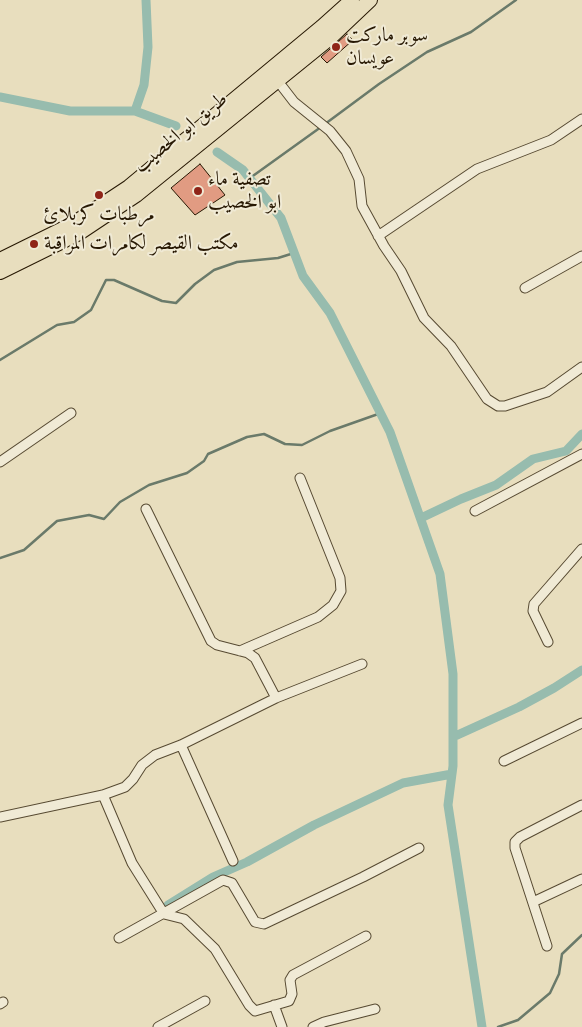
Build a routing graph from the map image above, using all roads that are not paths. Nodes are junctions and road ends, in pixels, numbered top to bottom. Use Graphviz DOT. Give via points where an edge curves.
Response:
graph roads {
  1 [pos="352,0"];
  2 [pos="370,0"];
  3 [pos="327,32"];
  4 [pos="277,80"];
  5 [pos="582,118"];
  6 [pos="378,236"];
  7 [pos="582,256"];
  8 [pos="0,260"];
  9 [pos="0,272"];
  10 [pos="525,288"];
  11 [pos="582,367"];
  12 [pos="71,413"];
  13 [pos="582,454"];
  14 [pos="0,462"];
  15 [pos="300,478"];
  16 [pos="146,509"];
  17 [pos="475,511"];
  18 [pos="582,549"];
  19 [pos="548,642"];
  20 [pos="240,651"];
  21 [pos="362,664"];
  22 [pos="276,698"];
  23 [pos="582,723"];
  24 [pos="182,745"];
  25 [pos="504,762"];
  26 [pos="103,795"];
  27 [pos="582,805"];
  28 [pos="0,817"];
  29 [pos="419,848"];
  30 [pos="233,861"];
  31 [pos="582,878"];
  32 [pos="533,902"];
  33 [pos="164,914"];
  34 [pos="366,936"];
  35 [pos="119,938"];
  36 [pos="547,946"];
  37 [pos="205,1001"];
  38 [pos="274,1006"];
  39 [pos="375,1009"];
  40 [pos="158,1027"];
  41 [pos="282,1027"];
  42 [pos="313,1027"];
  1 -- 3 [label="main road, طريق ابو الخصيب"];
  2 -- 3 [label="main road, طريق ابو الخصيب"];
  3 -- 4 [label="main road, طريق ابو الخصيب"];
  3 -- 8 [label="main road, طريق ابو الخصيب" via="129,187 66,228"];
  4 -- 6 [label="street" via="294,102 330,131 346,151 359,179 362,206"];
  4 -- 9 [label="main road, طريق ابو الخصيب" via="124,204 65,240"];
  5 -- 6 [label="street" via="551,140 477,168"];
  6 -- 11 [label="street" via="401,271 424,318 451,346 492,403 505,406 548,392"];
  7 -- 10 [label="street"];
  12 -- 14 [label="street"];
  13 -- 17 [label="street"];
  15 -- 20 [label="street" via="340,578 342,591 333,605 318,617"];
  16 -- 20 [label="street" via="211,640 217,645"];
  18 -- 19 [label="street" via="534,604 533,611"];
  20 -- 22 [label="street" via="255,658"];
  21 -- 22 [label="street"];
  22 -- 24 [label="street"];
  23 -- 25 [label="street"];
  24 -- 26 [label="street" via="155,755 142,765 125,787"];
  24 -- 30 [label="street"];
  26 -- 28 [label="street"];
  26 -- 33 [label="street" via="132,863"];
  27 -- 32 [label="street" via="515,842"];
  29 -- 33 [label="street" via="264,924 255,922 228,880"];
  31 -- 32 [label="street"];
  32 -- 36 [label="street"];
  33 -- 35 [label="street"];
  33 -- 38 [label="street" via="184,919 215,949 252,1008 260,1010"];
  34 -- 38 [label="street" via="293,975 290,980 291,998"];
  37 -- 40 [label="street"];
  38 -- 41 [label="street"];
  39 -- 42 [label="street"];
}
